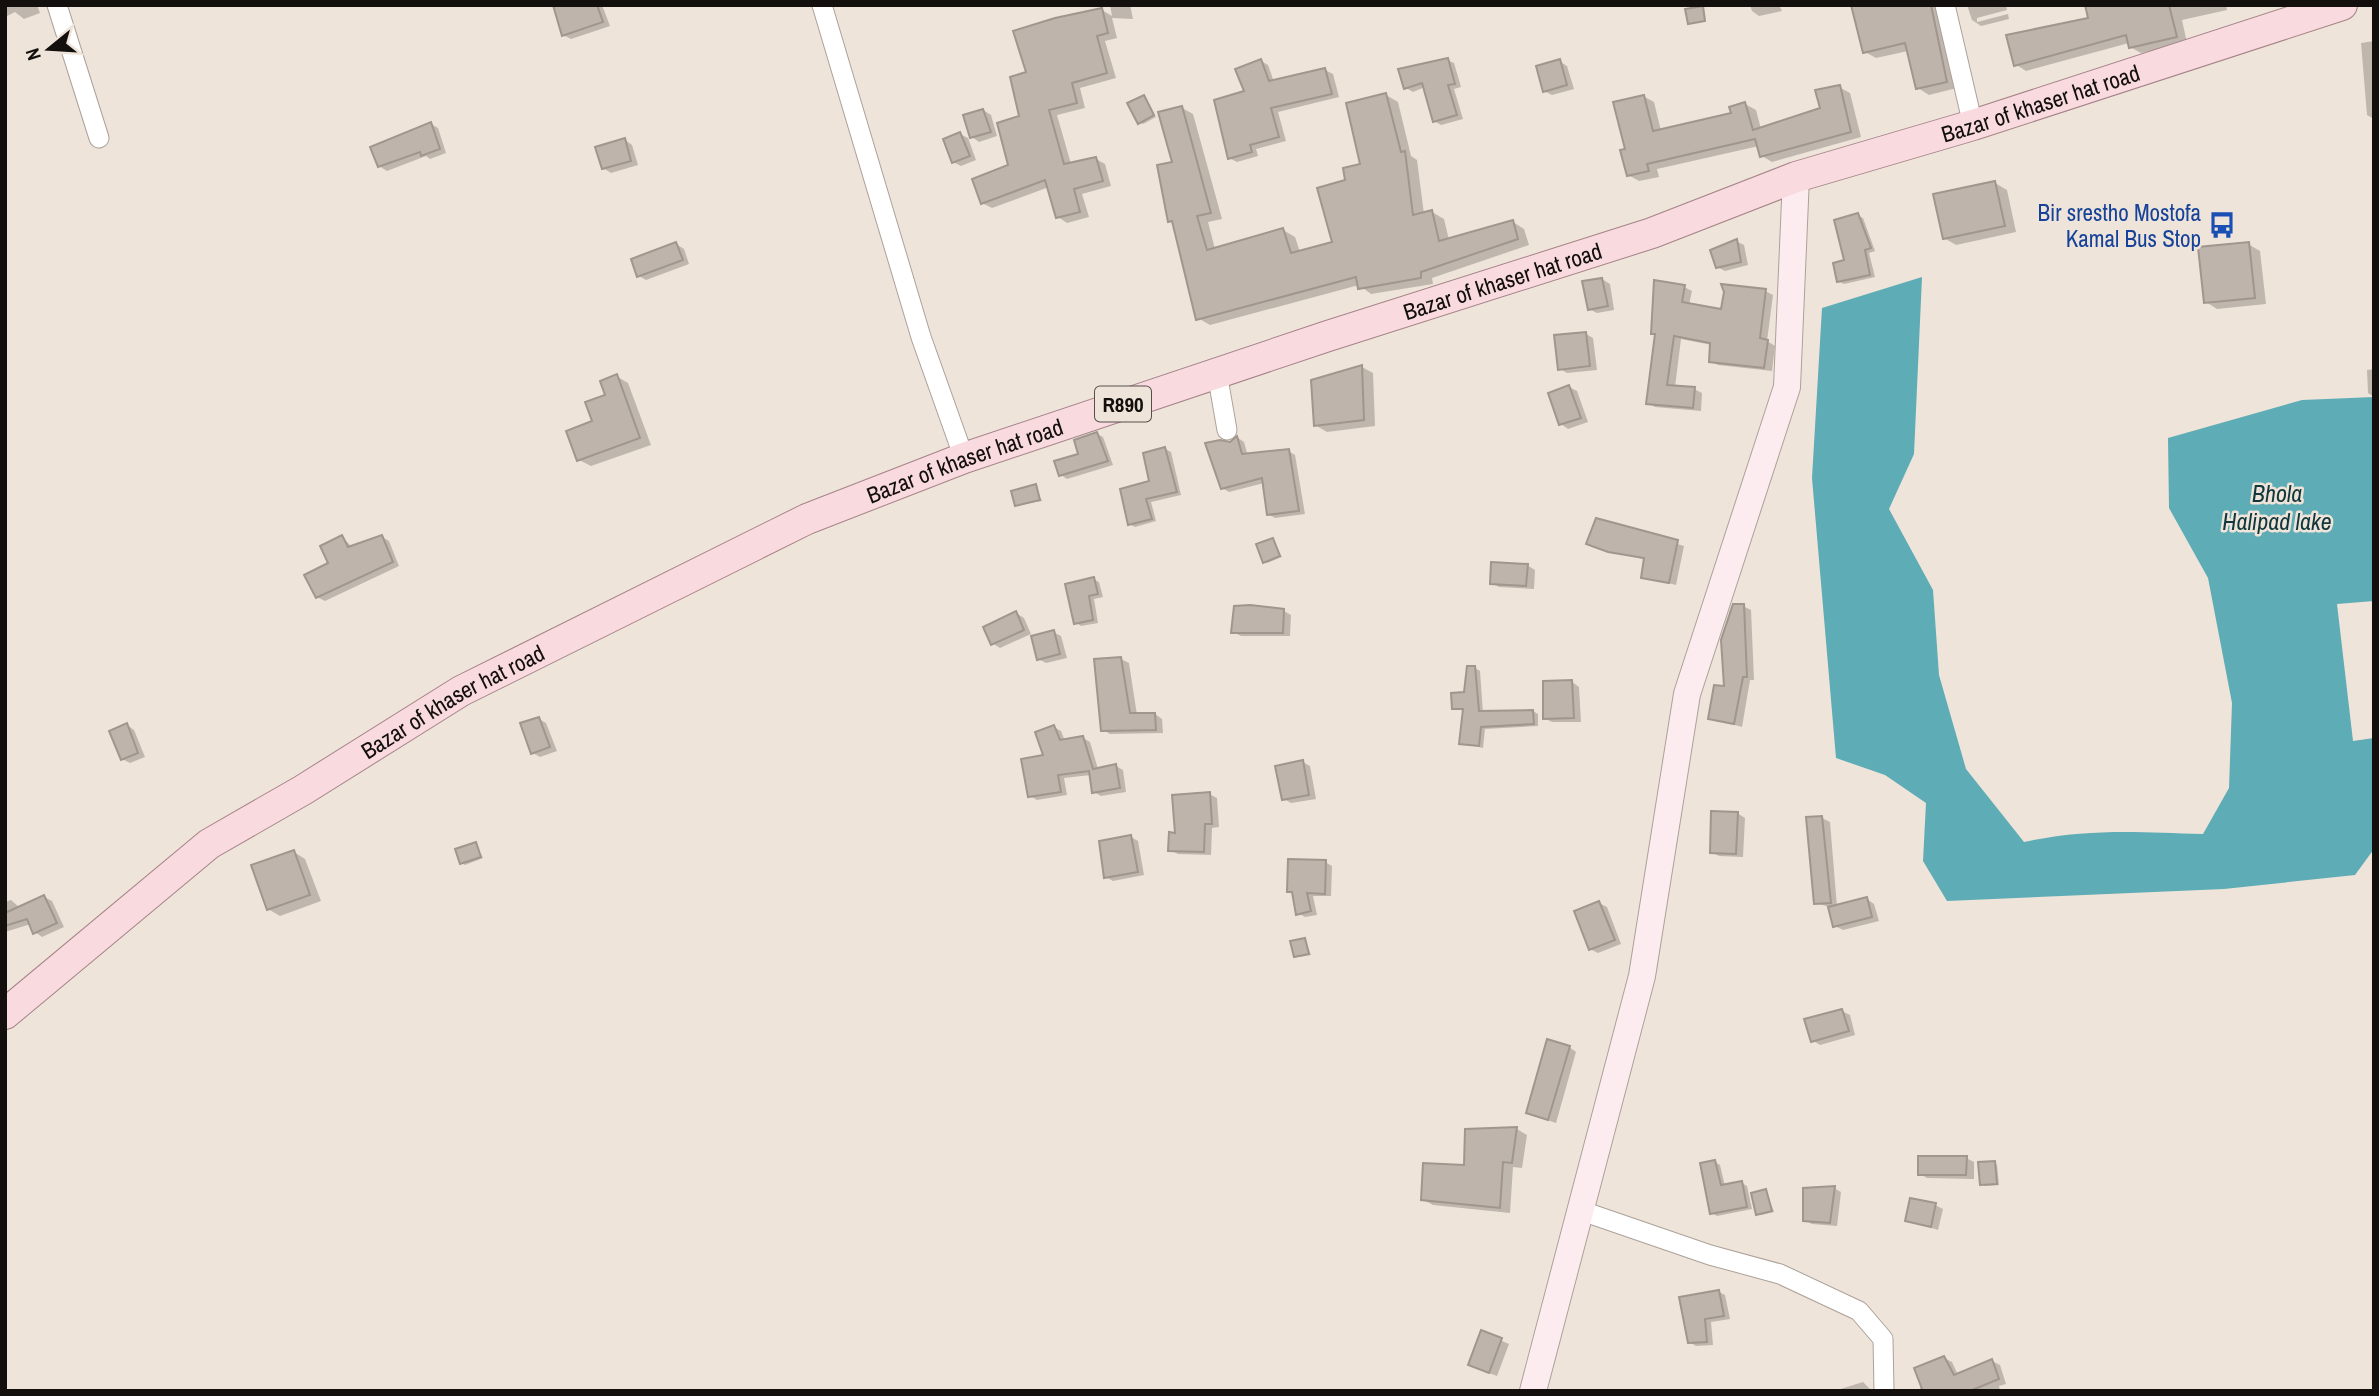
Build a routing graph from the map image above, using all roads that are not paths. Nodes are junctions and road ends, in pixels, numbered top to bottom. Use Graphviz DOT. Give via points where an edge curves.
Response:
graph roads {
  1 [pos="57,5"];
  2 [pos="822,5"];
  3 [pos="1945,5"];
  4 [pos="2342,5"];
  5 [pos="1973,125"];
  6 [pos="99,138"];
  7 [pos="1796,177"];
  8 [pos="1217,373"];
  9 [pos="1227,430"];
  10 [pos="964,458"];
  11 [pos="5,1014"];
  12 [pos="1582,1211"];
  13 [pos="1533,1391"];
  14 [pos="1884,1391"];
  1 -- 6 [label="street"];
  2 -- 10 [label="street" via="921,337"];
  3 -- 5 [label="street"];
  4 -- 5 [label="main road, Bazar of khaser hat road / R890"];
  5 -- 7 [label="main road, Bazar of khaser hat road / R890"];
  7 -- 8 [label="main road, Bazar of khaser hat road / R890" via="1651,233"];
  7 -- 12 [label="main road" via="1787,387 1687,694 1642,976"];
  8 -- 9 [label="street"];
  8 -- 10 [label="main road, Bazar of khaser hat road / R890"];
  10 -- 11 [label="main road, Bazar of khaser hat road / R890" via="807,519 461,691 209,844"];
  12 -- 13 [label="main road"];
  12 -- 14 [label="street" via="1780,1275 1859,1311 1883,1339"];
}
